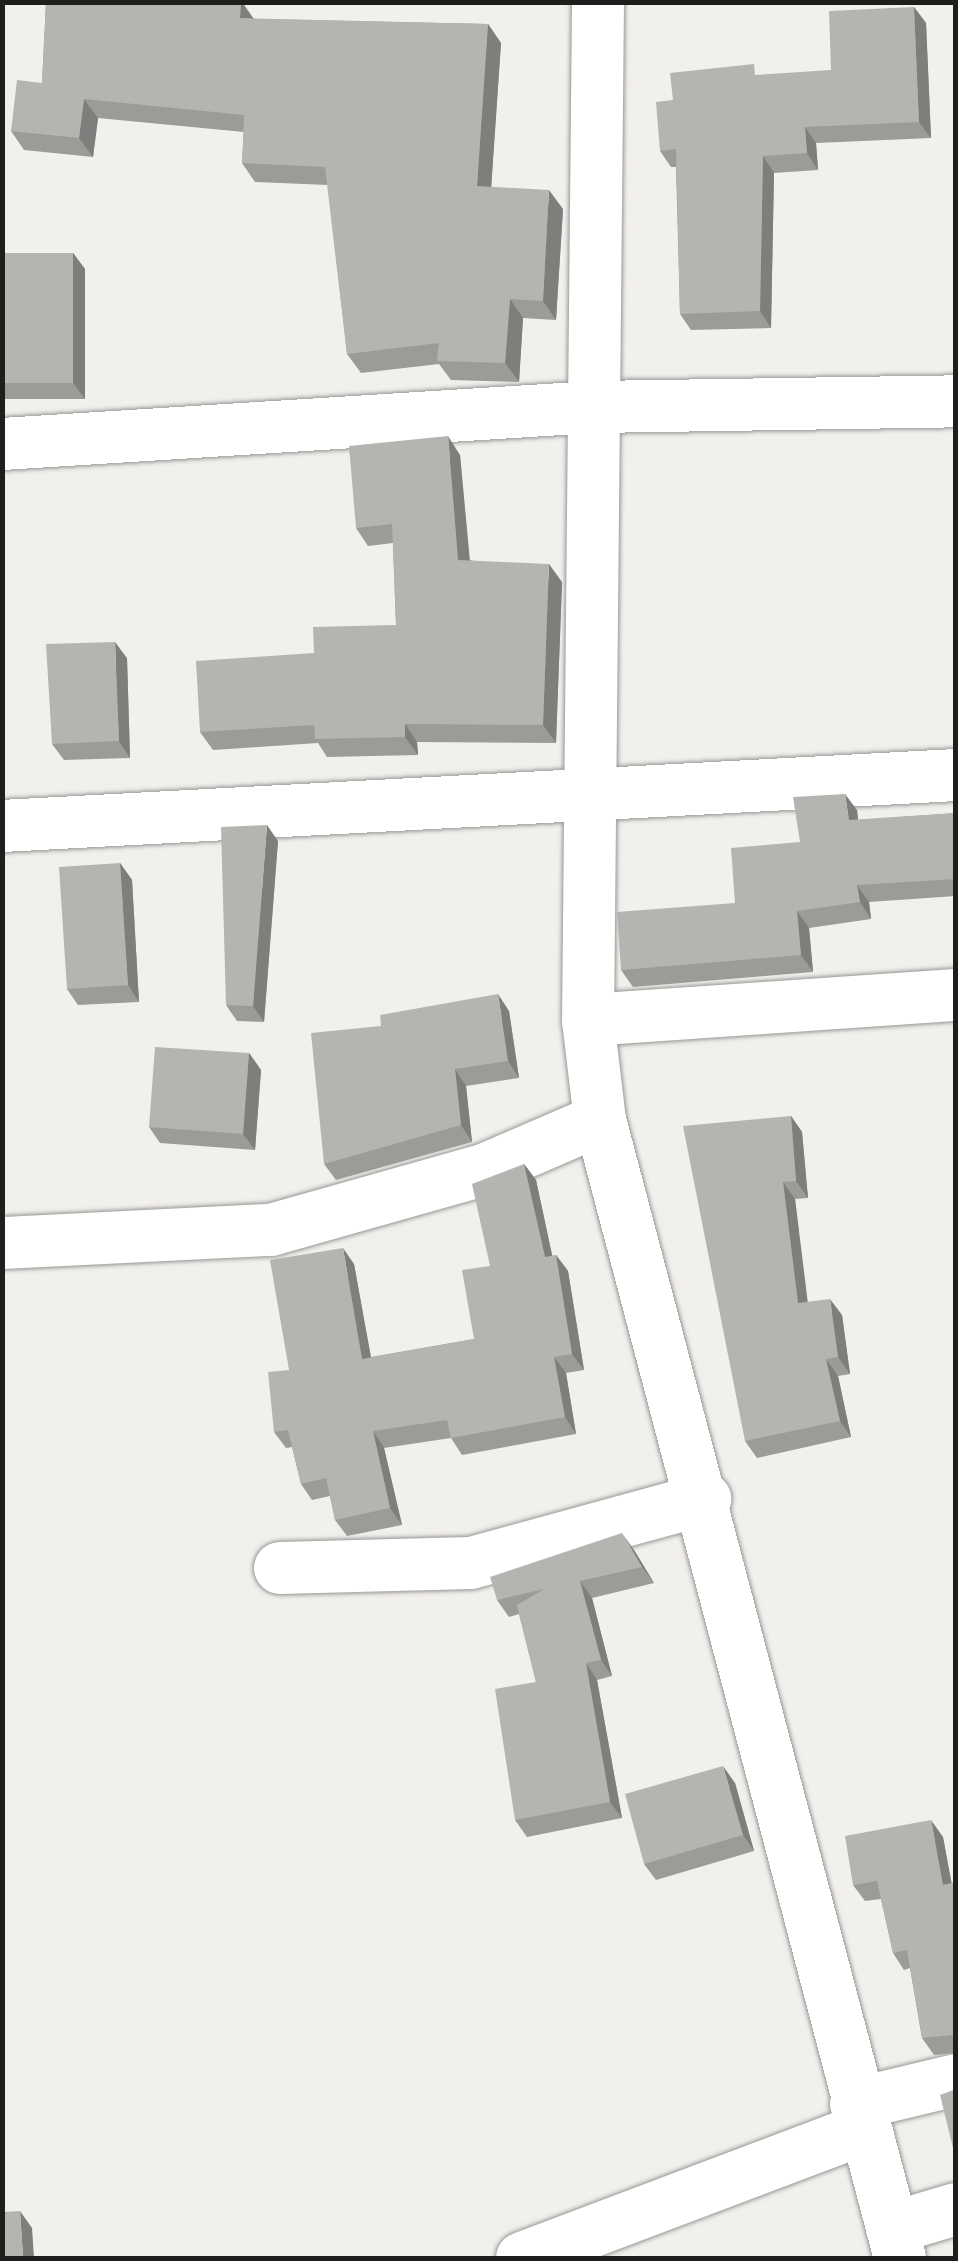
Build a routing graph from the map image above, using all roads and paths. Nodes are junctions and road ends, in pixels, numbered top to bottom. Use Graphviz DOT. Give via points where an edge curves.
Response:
graph roads {
  1 [pos="598,2"];
  2 [pos="956,402"];
  3 [pos="594,407"];
  4 [pos="2,444"];
  5 [pos="956,775"];
  6 [pos="588,798"];
  7 [pos="2,826"];
  8 [pos="956,995"];
  9 [pos="588,1020"];
  10 [pos="600,1120"];
  11 [pos="2,1243"];
  12 [pos="705,1498"];
  13 [pos="280,1568"];
  14 [pos="956,2080"];
  15 [pos="860,2117"];
  16 [pos="956,2209"];
  17 [pos="896,2243"];
  18 [pos="522,2258"];
  1 -- 3 [label="street"];
  2 -- 3 [label="street"];
  3 -- 4 [label="street"];
  3 -- 6 [label="street"];
  5 -- 6 [label="street"];
  6 -- 7 [label="street"];
  6 -- 9 [label="street"];
  8 -- 9 [label="street"];
  9 -- 10 [label="street"];
  10 -- 11 [label="street" via="486,1168 271,1230"];
  10 -- 12 [label="street"];
  12 -- 13 [label="street" via="471,1564"];
  12 -- 15 [label="street"];
  14 -- 15 [label="street"];
  15 -- 17 [label="street"];
  15 -- 18 [label="street"];
  16 -- 17 [label="street"];
}
